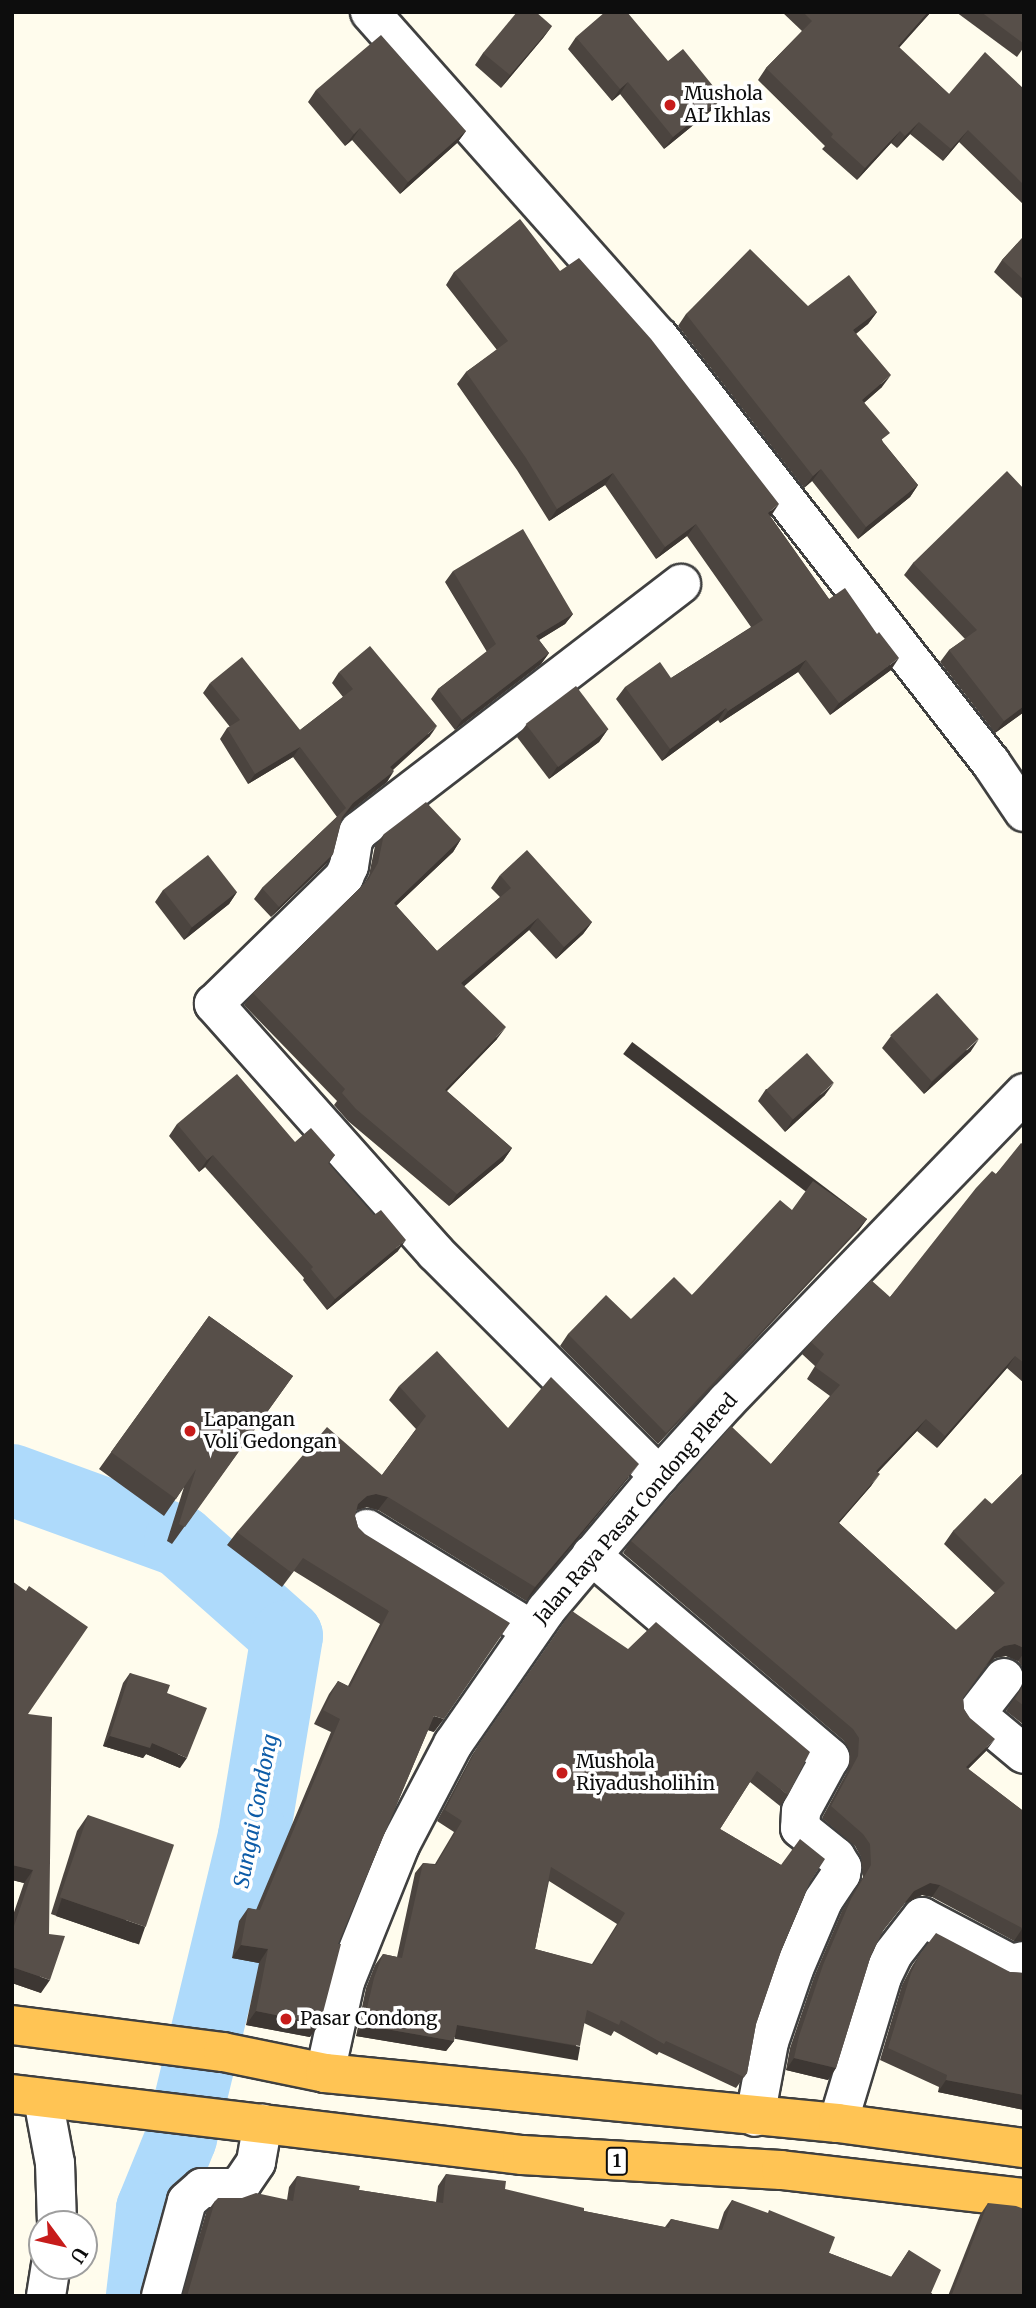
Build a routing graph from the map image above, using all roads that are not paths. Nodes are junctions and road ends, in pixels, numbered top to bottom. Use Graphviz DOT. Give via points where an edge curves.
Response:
graph roads {
  1 [pos="370,12"];
  2 [pos="681,584"];
  3 [pos="1024,812"];
  4 [pos="1024,1093"];
  5 [pos="659,1476"];
  6 [pos="367,1529"];
  7 [pos="591,1555"];
  8 [pos="532,1630"];
  9 [pos="1004,1678"];
  10 [pos="1024,1754"];
  11 [pos="1024,1961"];
  12 [pos="12,2025"];
  13 [pos="325,2073"];
  14 [pos="35,2097"];
  15 [pos="769,2118"];
  16 [pos="838,2123"];
  17 [pos="263,2124"];
  18 [pos="1024,2148"];
  19 [pos="781,2170"];
  20 [pos="1024,2198"];
  21 [pos="57,2210"];
  22 [pos="161,2296"];
  1 -- 3 [label="street" via="659,337 991,763"];
  2 -- 5 [label="street" via="359,831 344,877 214,1004 436,1253"];
  4 -- 5 [label="street, Jalan Raya Pasar Condong Plered"];
  5 -- 7 [label="street, Jalan Raya Pasar Condong Plered"];
  6 -- 8 [label="street"];
  7 -- 8 [label="street, Jalan Raya Pasar Condong Plered"];
  7 -- 15 [label="street" via="830,1758 799,1820 800,1828 836,1857 841,1874 823,1900 769,2042"];
  8 -- 13 [label="street, Jalan Raya Pasar Condong Plered" via="453,1744 400,1845 345,1982"];
  9 -- 10 [label="street" via="976,1714"];
  11 -- 16 [label="street" via="1011,1964 922,1917 893,1954 882,1977"];
  12 -- 13 [label="highway" via="223,2052"];
  13 -- 15 [label="highway"];
  14 -- 17 [label="highway, 1"];
  14 -- 21 [label="street" via="55,2163"];
  15 -- 16 [label="highway"];
  15 -- 19 [label="highway"];
  16 -- 18 [label="highway"];
  17 -- 19 [label="highway, 1" via="522,2155"];
  17 -- 22 [label="street" via="256,2162 242,2183 233,2188 202,2188 187,2201"];
  19 -- 20 [label="highway, 1"];
}
